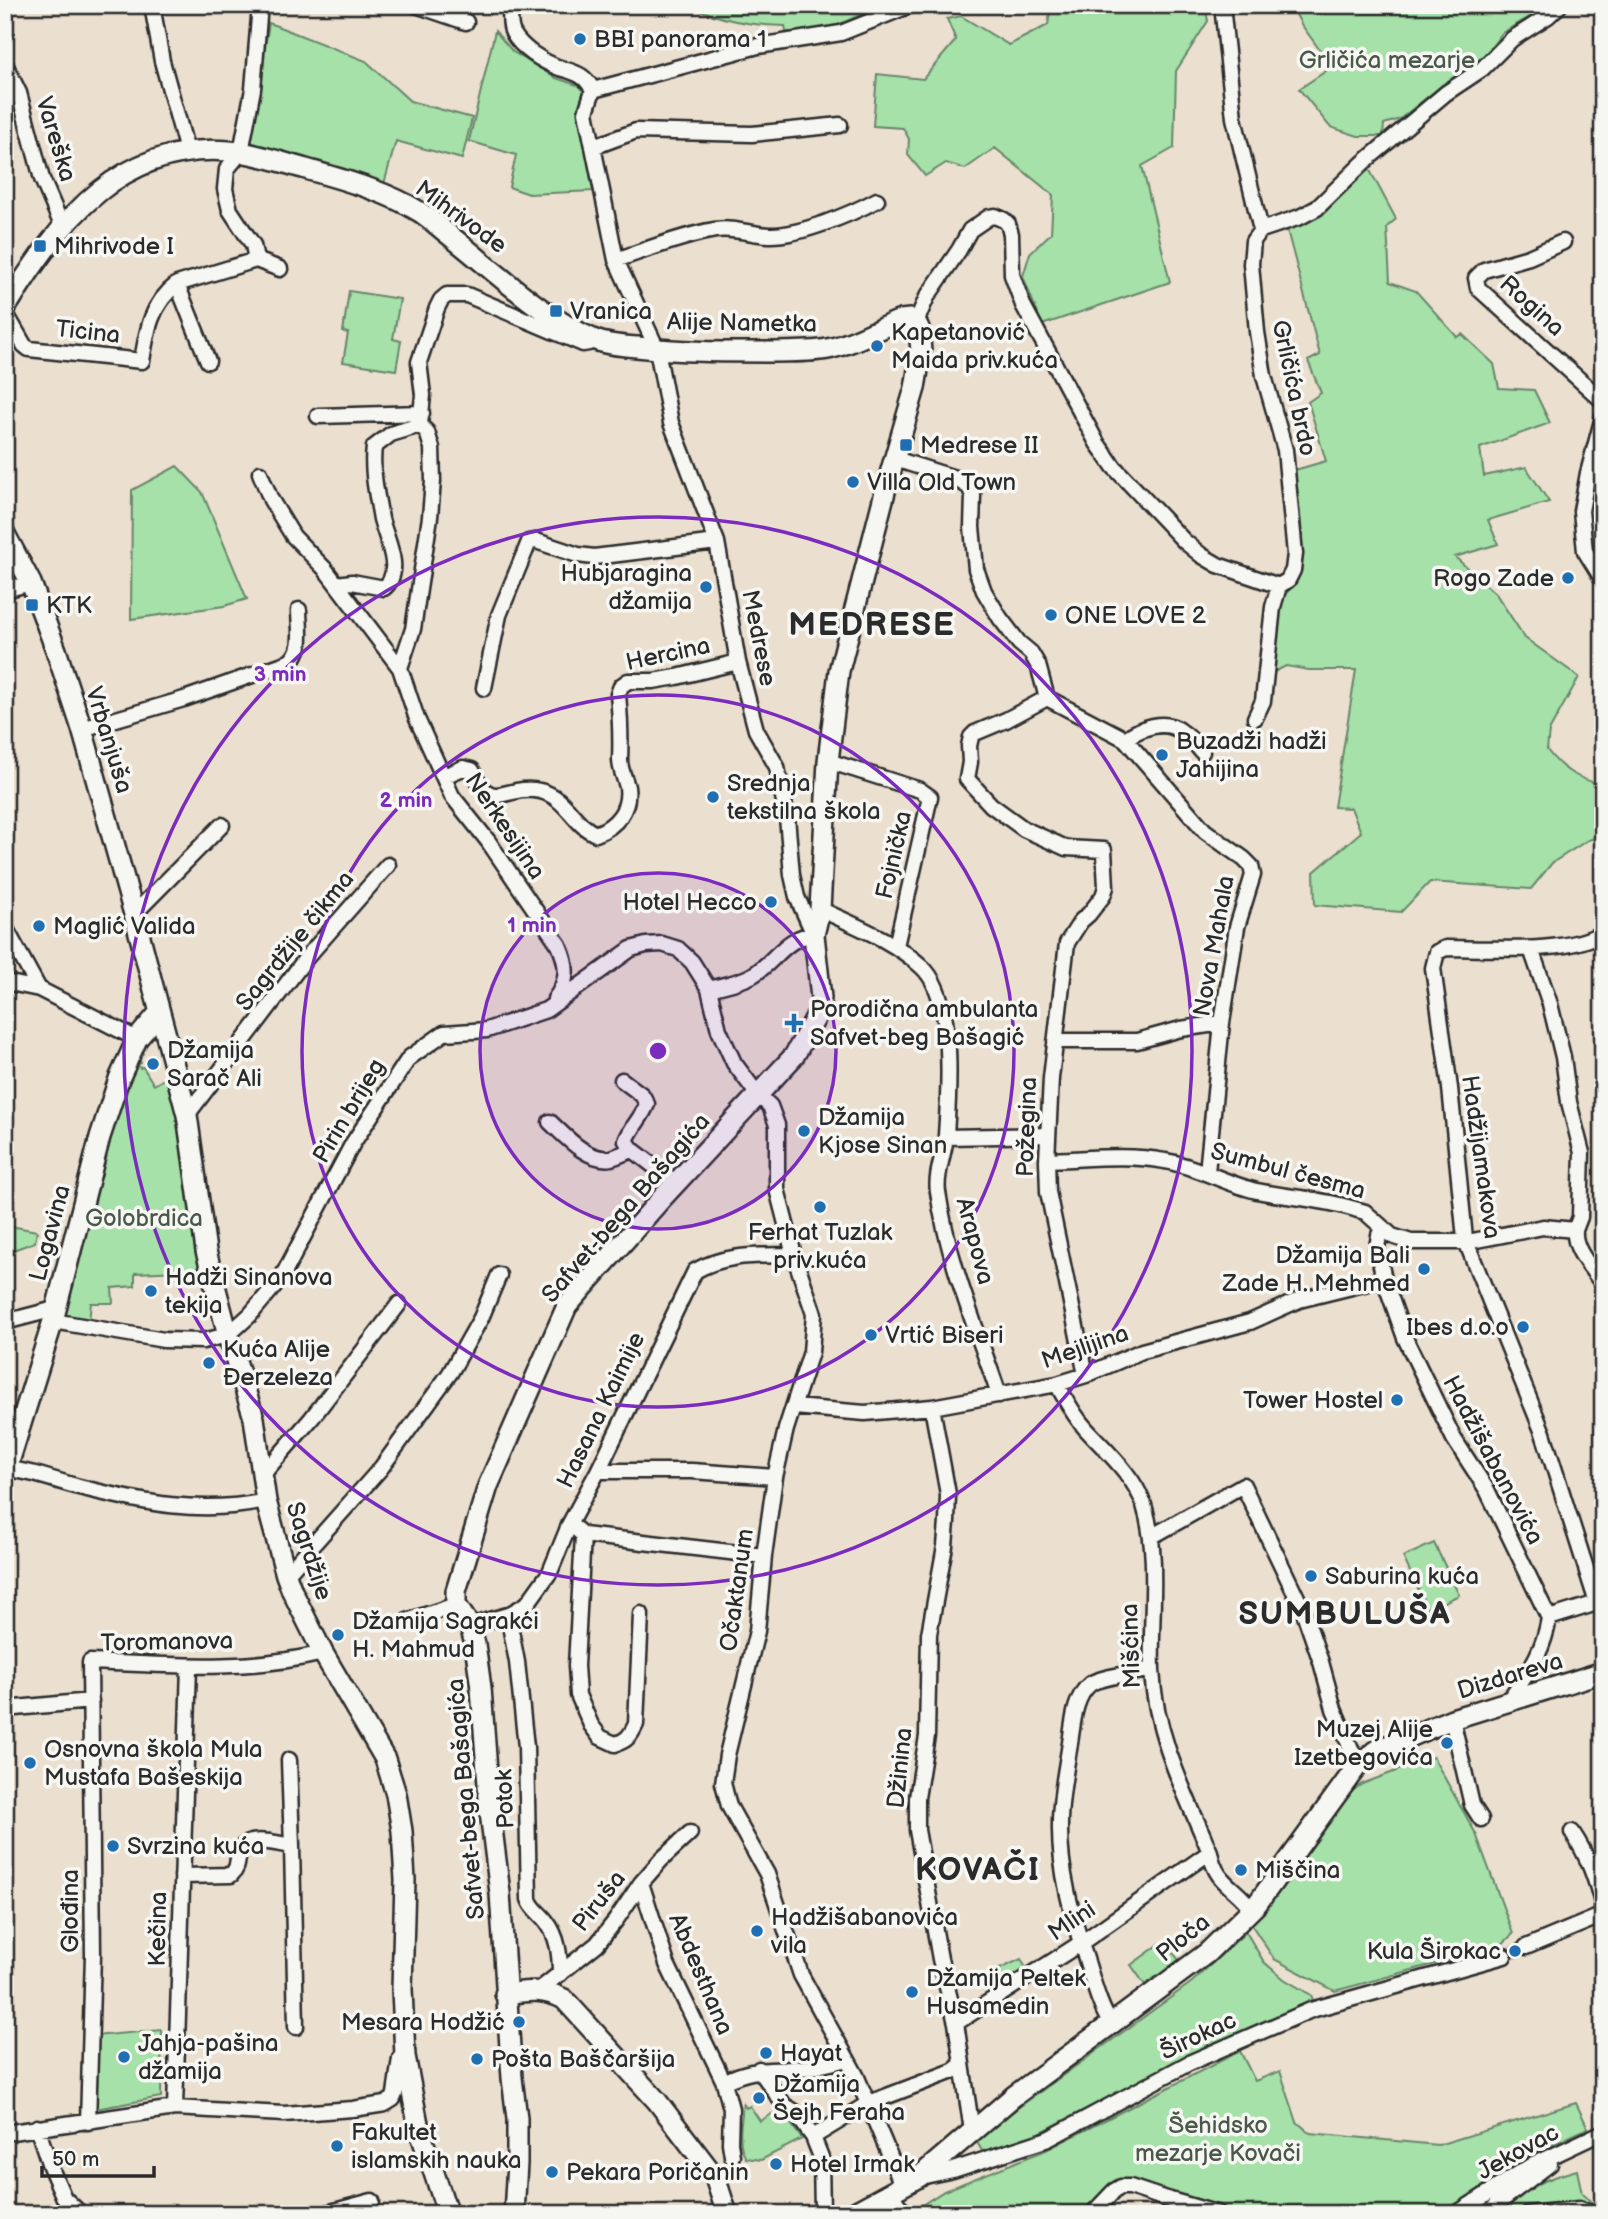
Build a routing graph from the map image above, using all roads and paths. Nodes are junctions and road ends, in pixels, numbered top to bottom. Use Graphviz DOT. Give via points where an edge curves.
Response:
graph roads {
  1 [pos="152,5"];
  2 [pos="260,5"];
  3 [pos="416,5"];
  4 [pos="510,5"];
  5 [pos="911,5"];
  6 [pos="1222,5"];
  7 [pos="1560,5"];
  8 [pos="466,22"];
  9 [pos="5,64"];
  10 [pos="593,90"];
  11 [pos="839,125"];
  12 [pos="593,147"];
  13 [pos="187,151"];
  14 [pos="241,152"];
  15 [pos="877,201"];
  16 [pos="63,228"];
  17 [pos="1261,230"];
  18 [pos="1563,242"];
  19 [pos="256,260"];
  20 [pos="616,260"];
  21 [pos="280,269"];
  22 [pos="177,284"];
  23 [pos="5,311"];
  24 [pos="916,323"];
  25 [pos="597,341"];
  26 [pos="657,349"];
  27 [pos="208,361"];
  28 [pos="1603,401"];
  29 [pos="318,416"];
  30 [pos="1603,417"];
  31 [pos="421,419"];
  32 [pos="895,459"];
  33 [pos="260,473"];
  34 [pos="5,534"];
  35 [pos="717,542"];
  36 [pos="1603,580"];
  37 [pos="31,583"];
  38 [pos="337,584"];
  39 [pos="1279,586"];
  40 [pos="5,590"];
  41 [pos="299,610"];
  42 [pos="738,662"];
  43 [pos="400,668"];
  44 [pos="484,688"];
  45 [pos="1047,698"];
  46 [pos="1255,718"];
  47 [pos="82,729"];
  48 [pos="1125,739"];
  49 [pos="1202,752"];
  50 [pos="828,761"];
  51 [pos="444,776"];
  52 [pos="222,825"];
  53 [pos="388,865"];
  54 [pos="821,909"];
  55 [pos="134,914"];
  56 [pos="5,927"];
  57 [pos="1603,931"];
  58 [pos="814,935"];
  59 [pos="896,946"];
  60 [pos="1531,949"];
  61 [pos="5,982"];
  62 [pos="39,989"];
  63 [pos="709,989"];
  64 [pos="546,1010"];
  65 [pos="159,1013"];
  66 [pos="1222,1023"];
  67 [pos="137,1040"];
  68 [pos="1055,1041"];
  69 [pos="622,1080"];
  70 [pos="758,1095"];
  71 [pos="187,1115"];
  72 [pos="550,1122"];
  73 [pos="1048,1135"];
  74 [pos="946,1137"];
  75 [pos="633,1150"];
  76 [pos="1047,1160"];
  77 [pos="1207,1172"];
  78 [pos="676,1183"];
  79 [pos="1383,1230"];
  80 [pos="1576,1230"];
  81 [pos="1466,1242"];
  82 [pos="794,1255"];
  83 [pos="499,1275"];
  84 [pos="1384,1279"];
  85 [pos="1601,1282"];
  86 [pos="399,1304"];
  87 [pos="54,1315"];
  88 [pos="5,1322"];
  89 [pos="228,1335"];
  90 [pos="1086,1375"];
  91 [pos="1057,1384"];
  92 [pos="999,1395"];
  93 [pos="794,1407"];
  94 [pos="932,1407"];
  95 [pos="6,1471"];
  96 [pos="598,1471"];
  97 [pos="263,1474"];
  98 [pos="775,1477"];
  99 [pos="266,1501"];
  100 [pos="570,1523"];
  101 [pos="583,1535"];
  102 [pos="1151,1538"];
  103 [pos="764,1556"];
  104 [pos="286,1575"];
  105 [pos="456,1605"];
  106 [pos="1600,1606"];
  107 [pos="641,1614"];
  108 [pos="508,1615"];
  109 [pos="1549,1618"];
  110 [pos="407,1621"];
  111 [pos="470,1626"];
  112 [pos="323,1653"];
  113 [pos="189,1666"];
  114 [pos="1152,1670"];
  115 [pos="1603,1672"];
  116 [pos="91,1701"];
  117 [pos="1507,1703"];
  118 [pos="5,1709"];
  119 [pos="1452,1719"];
  120 [pos="289,1760"];
  121 [pos="1357,1765"];
  122 [pos="1480,1819"];
  123 [pos="1572,1832"];
  124 [pos="690,1833"];
  125 [pos="292,1846"];
  126 [pos="1210,1852"];
  127 [pos="182,1876"];
  128 [pos="641,1883"];
  129 [pos="1603,1907"];
  130 [pos="1252,1910"];
  131 [pos="1603,1915"];
  132 [pos="1081,1942"];
  133 [pos="1526,1947"];
  134 [pos="1504,1956"];
  135 [pos="560,1974"];
  136 [pos="539,1990"];
  137 [pos="505,1994"];
  138 [pos="956,2023"];
  139 [pos="1111,2024"];
  140 [pos="296,2027"];
  141 [pos="405,2056"];
  142 [pos="846,2059"];
  143 [pos="961,2065"];
  144 [pos="759,2069"];
  145 [pos="724,2082"];
  146 [pos="869,2103"];
  147 [pos="175,2108"];
  148 [pos="88,2122"];
  149 [pos="37,2127"];
  150 [pos="972,2130"];
  151 [pos="1603,2132"];
  152 [pos="5,2133"];
  153 [pos="813,2137"];
  154 [pos="1564,2151"];
  155 [pos="732,2156"];
  156 [pos="904,2185"];
  157 [pos="372,2201"];
  158 [pos="1187,2209"];
  159 [pos="1493,2213"];
  160 [pos="81,2214"];
  161 [pos="323,2214"];
  162 [pos="448,2214"];
  163 [pos="514,2214"];
  164 [pos="727,2214"];
  165 [pos="822,2214"];
  166 [pos="850,2214"];
  167 [pos="905,2214"];
  168 [pos="1092,2214"];
  169 [pos="1219,2214"];
  170 [pos="1456,2214"];
  171 [pos="1528,2214"];
  172 [pos="1596,2214"];
  1 -- 13 [label="street"];
  2 -- 14 [label="street" via="253,89"];
  3 -- 8 [label="street"];
  4 -- 10 [label="street" via="513,33 526,47 546,62 587,79"];
  5 -- 10 [label="street" via="841,33 758,46"];
  6 -- 17 [label="street" via="1234,118"];
  7 -- 17 [label="street" via="1446,93 1317,208"];
  9 -- 16 [label="street, Vareška" via="19,93 42,179"];
  10 -- 12 [label="street, Alije Nametka" via="586,112"];
  11 -- 12 [label="street" via="752,134 636,131"];
  12 -- 20 [label="street, Alije Nametka"];
  13 -- 14 [label="street, Mihrivode"];
  13 -- 16 [label="street, Mihrivode" via="137,165 105,185"];
  14 -- 19 [label="street" via="227,169 226,201 253,245"];
  14 -- 25 [label="street, Mihrivode" via="341,179 420,212 546,311"];
  15 -- 20 [label="street" via="804,229 770,235 715,230"];
  16 -- 23 [label="street, Mihrivode" via="30,268"];
  17 -- 39 [label="street, Grličića brdo" via="1252,251 1253,303 1264,376 1285,450 1295,554 1293,570"];
  18 -- 28 [label="street, Rogina" via="1484,270 1476,278 1478,288"];
  19 -- 21 [label="street"];
  19 -- 22 [label="street"];
  20 -- 26 [label="street, Alije Nametka"];
  22 -- 23 [label="street, Ticina" via="160,299 147,330 142,361 29,348"];
  22 -- 27 [label="street"];
  24 -- 26 [label="street, Alije Nametka" via="901,320 848,343 814,351"];
  24 -- 32 [label="street, Safvet-bega Bašagića" via="921,339 915,388"];
  24 -- 39 [label="street, Safvet-bega Bašagića" via="927,297 970,230 989,217 1004,220 1010,229 1012,275 1023,305 1114,467 1201,555"];
  25 -- 26 [label="street, Mihrivode"];
  25 -- 31 [label="street, Mihrivode" via="583,344 467,295 447,295 441,300 419,362"];
  26 -- 35 [label="street, Medrese" via="671,424"];
  29 -- 31 [label="street"];
  30 -- 36 [label="street" via="1581,511 1585,551"];
  31 -- 38 [label="street" via="374,447 372,464 392,552 390,581 384,588"];
  31 -- 43 [label="street" via="432,447 430,517 412,629"];
  32 -- 45 [label="street" via="969,487 973,495 972,549 984,591 1000,618 1031,653"];
  32 -- 50 [label="street, Safvet-bega Bašagića" via="839,671"];
  33 -- 38 [label="street, Nerkesijina" via="293,536"];
  34 -- 37 [label="street, Vrbanjuša"];
  35 -- 42 [label="street, Medrese"];
  35 -- 44 [label="street" via="594,557 529,542 499,615"];
  37 -- 40 [label="street"];
  37 -- 47 [label="street, Vrbanjuša"];
  38 -- 43 [label="street, Nerkesijina"];
  39 -- 46 [label="street, Grličića brdo" via="1263,701"];
  41 -- 47 [label="street" via="300,650 289,662"];
  42 -- 51 [label="street, Hercina" via="621,686 620,760 626,799 619,820 596,834 587,831 555,796 516,790 495,796 480,787 472,770 463,768"];
  42 -- 58 [label="street, Medrese" via="756,730 777,768 792,875"];
  43 -- 51 [label="street, Nerkesijina"];
  45 -- 48 [label="street"];
  45 -- 68 [label="street, Požegina" via="971,737 967,779 991,805 1024,829 1066,848 1104,850 1106,887 1067,943"];
  47 -- 55 [label="street, Vrbanjuša"];
  48 -- 49 [label="street" via="1140,728 1163,726 1180,729"];
  48 -- 66 [label="street, Nova Mahala" via="1205,831 1251,866 1253,875 1237,928"];
  50 -- 54 [label="street, Safvet-bega Bašagića"];
  50 -- 59 [label="street, Fojnička" via="930,797"];
  51 -- 64 [label="street, Nerkesijina" via="452,796 559,945 565,959 565,985"];
  52 -- 55 [label="street"];
  53 -- 71 [label="street, Sagrdžije čikma" via="307,957"];
  54 -- 58 [label="street, Safvet-bega Bašagića"];
  54 -- 59 [label="street, Arapova"];
  55 -- 65 [label="street, Vrbanjuša"];
  56 -- 62 [label="street"];
  57 -- 60 [label="street, Hadžijamakova" via="1589,941"];
  58 -- 63 [label="street" via="796,939 752,975"];
  58 -- 70 [label="street, Safvet-bega Bašagića" via="821,998 817,1015 794,1056"];
  59 -- 74 [label="street, Arapova" via="924,968 944,1012"];
  60 -- 80 [label="street" via="1550,1004 1582,1153"];
  60 -- 81 [label="street, Hadžijamakova" via="1446,948 1437,952 1434,960"];
  61 -- 62 [label="street"];
  62 -- 67 [label="street"];
  63 -- 64 [label="street, Pirin brijeg" via="678,949 646,945 631,949"];
  63 -- 70 [label="street, Očaktanum" via="726,1046"];
  64 -- 89 [label="street, Pirin brijeg" via="487,1030 444,1033 409,1058 353,1143 282,1277"];
  65 -- 67 [label="street, Logavina"];
  65 -- 71 [label="street, Sagrdžije"];
  66 -- 68 [label="street" via="1137,1041"];
  66 -- 77 [label="street, Nova Mahala"];
  67 -- 87 [label="street, Logavina" via="100,1137"];
  68 -- 73 [label="street, Požegina"];
  69 -- 75 [label="street" via="647,1104 626,1141"];
  70 -- 78 [label="street, Safvet-bega Bašagića"];
  70 -- 82 [label="street, Očaktanum" via="770,1106 778,1125 777,1189"];
  71 -- 89 [label="street, Sagrdžije" via="206,1251"];
  72 -- 75 [label="street" via="596,1157"];
  73 -- 74 [label="street"];
  73 -- 76 [label="street, Požegina"];
  74 -- 92 [label="street, Arapova" via="937,1189 949,1246"];
  75 -- 78 [label="street"];
  76 -- 77 [label="street, Sumbul česma" via="1131,1157"];
  76 -- 90 [label="street, Požegina" via="1048,1192"];
  77 -- 79 [label="street, Sumbul česma" via="1256,1191 1365,1212"];
  78 -- 105 [label="street, Safvet-bega Bašagića" via="561,1316 488,1486 459,1577"];
  79 -- 81 [label="street, Sumbul česma" via="1411,1242"];
  79 -- 84 [label="street, Hadžišabanovića" via="1377,1248"];
  80 -- 81 [label="street, Sumbul česma" via="1543,1227"];
  80 -- 85 [label="street" via="1579,1250"];
  81 -- 106 [label="street, Hadžijamakova" via="1543,1433"];
  82 -- 93 [label="street, Očaktanum" via="814,1314 811,1352"];
  82 -- 96 [label="street, Hasana Kaimije" via="728,1258 695,1271"];
  83 -- 104 [label="street" via="450,1373 382,1468"];
  84 -- 90 [label="street, Mejlijina" via="1299,1300 1250,1322 1142,1351"];
  84 -- 109 [label="street, Hadžišabanovića" via="1405,1338 1454,1439 1487,1490"];
  86 -- 97 [label="street"];
  87 -- 88 [label="street"];
  87 -- 89 [label="street" via="164,1340 203,1341"];
  87 -- 95 [label="street, Logavina"];
  89 -- 97 [label="street, Sagrdžije" via="254,1418"];
  90 -- 91 [label="street, Mejlijina"];
  91 -- 92 [label="street, Mejlijina"];
  91 -- 102 [label="street, Mišćina" via="1071,1410 1135,1486"];
  92 -- 94 [label="street, Mejlijina"];
  93 -- 94 [label="street, Mejlijina" via="865,1413"];
  93 -- 98 [label="street, Očaktanum"];
  94 -- 138 [label="street, Džinina" via="947,1494 947,1522 929,1634 927,1735 917,1829"];
  95 -- 99 [label="street" via="168,1506 205,1509"];
  96 -- 98 [label="street"];
  96 -- 100 [label="street, Hasana Kaimije"];
  97 -- 99 [label="street, Sagrdžije"];
  98 -- 103 [label="street, Očaktanum"];
  99 -- 104 [label="street, Sagrdžije"];
  100 -- 101 [label="street"];
  100 -- 108 [label="street, Hasana Kaimije" via="550,1572 527,1604"];
  101 -- 103 [label="street"];
  101 -- 107 [label="street" via="578,1695 600,1737 615,1744 624,1742 636,1724"];
  102 -- 114 [label="street, Mišćina"];
  102 -- 121 [label="street" via="1243,1485 1303,1610"];
  103 -- 142 [label="street, Očaktanum" via="757,1631 723,1783 729,1806 767,1874 801,1975"];
  104 -- 112 [label="street, Sagrdžije"];
  105 -- 110 [label="street"];
  105 -- 111 [label="street, Safvet-bega Bašagića"];
  106 -- 109 [label="street, Hadžijamakova"];
  108 -- 111 [label="street, Hasana Kaimije"];
  108 -- 135 [label="street, Potok" via="526,1747 528,1899 554,1932"];
  109 -- 117 [label="street" via="1538,1658"];
  111 -- 137 [label="street, Safvet-bega Bašagića" via="481,1688"];
  112 -- 113 [label="street, Toromanova" via="299,1659"];
  112 -- 141 [label="street, Sagrdžije" via="385,1759 396,1794 405,1880"];
  113 -- 116 [label="street, Toromanova" via="90,1662"];
  113 -- 127 [label="street, Kečina"];
  114 -- 126 [label="street, Mišćina" via="1170,1759"];
  114 -- 132 [label="street" via="1092,1682 1077,1706 1059,1823 1068,1900"];
  115 -- 117 [label="street, Dizdareva"];
  116 -- 118 [label="street"];
  116 -- 148 [label="street, Glođina" via="93,1955"];
  117 -- 119 [label="street, Dizdareva"];
  119 -- 121 [label="street, Ploča" via="1376,1751"];
  119 -- 122 [label="street, Dizdareva" via="1472,1805"];
  120 -- 125 [label="street"];
  121 -- 130 [label="street, Ploča"];
  123 -- 129 [label="street" via="1595,1875"];
  124 -- 128 [label="street, Piruša"];
  125 -- 127 [label="street" via="255,1841 241,1849 237,1869 230,1875"];
  125 -- 140 [label="street"];
  126 -- 130 [label="street, Mišćina" via="1218,1876"];
  126 -- 132 [label="street, Mlini"];
  127 -- 147 [label="street, Kečina"];
  128 -- 135 [label="street, Piruša" via="597,1944"];
  128 -- 145 [label="street, Abdesthana" via="667,1964"];
  130 -- 139 [label="street, Ploča" via="1207,1953"];
  131 -- 133 [label="street"];
  132 -- 138 [label="street, Mlini"];
  132 -- 139 [label="street"];
  134 -- 156 [label="street, Širokac" via="1311,2010 1189,2063 1048,2139"];
  135 -- 136 [label="street, Piruša"];
  136 -- 137 [label="street"];
  136 -- 164 [label="street" via="564,1999 657,2101 715,2178"];
  137 -- 163 [label="street, Safvet-bega Bašagića" via="517,2118"];
  138 -- 143 [label="street, Džinina"];
  139 -- 150 [label="street, Ploča"];
  141 -- 147 [label="street" via="398,2064 393,2099 385,2104 284,2114"];
  141 -- 162 [label="street, Sagrdžije" via="419,2129"];
  142 -- 144 [label="street" via="799,2069"];
  142 -- 146 [label="street, Očaktanum"];
  143 -- 146 [label="street"];
  143 -- 150 [label="street, Džinina"];
  144 -- 145 [label="street"];
  144 -- 153 [label="street"];
  145 -- 155 [label="street, Abdesthana" via="731,2109"];
  146 -- 153 [label="street"];
  146 -- 156 [label="street, Očaktanum"];
  147 -- 148 [label="street"];
  148 -- 149 [label="street"];
  149 -- 152 [label="street"];
  149 -- 160 [label="street" via="64,2198"];
  150 -- 156 [label="street, Ploča"];
  151 -- 154 [label="street, Jekovac"];
  153 -- 165 [label="street" via="821,2157"];
  154 -- 159 [label="street" via="1504,2198"];
  154 -- 170 [label="street, Jekovac" via="1529,2167"];
  156 -- 166 [label="street"];
  156 -- 167 [label="street"];
  157 -- 161 [label="street"];
  158 -- 168 [label="street" via="1121,2187"];
  158 -- 169 [label="street"];
  171 -- 172 [label="street" via="1565,2209"];
}
